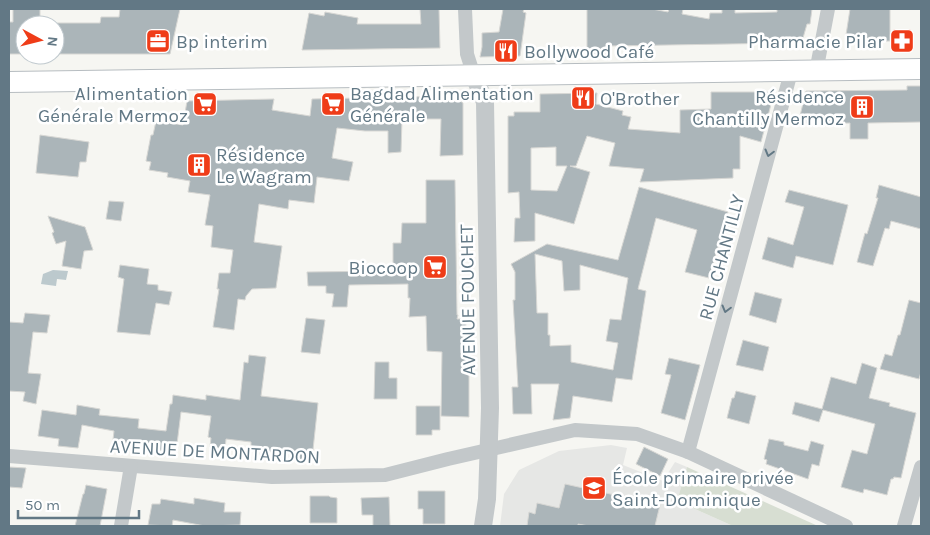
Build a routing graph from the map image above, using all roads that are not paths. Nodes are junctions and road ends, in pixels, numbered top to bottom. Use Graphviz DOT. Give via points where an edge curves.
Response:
graph roads {
  1 [pos="465,9"];
  2 [pos="828,9"];
  3 [pos="921,69"];
  4 [pos="791,72"];
  5 [pos="816,72"];
  6 [pos="474,76"];
  7 [pos="9,82"];
  8 [pos="489,450"];
  9 [pos="688,452"];
  10 [pos="9,456"];
  11 [pos="131,466"];
  12 [pos="921,467"];
  13 [pos="121,526"];
  14 [pos="483,526"];
  15 [pos="846,526"];
  16 [pos="904,526"];
  1 -- 6 [label="street" via="467,54"];
  2 -- 5 [label="street"];
  3 -- 5 [label="main road"];
  4 -- 5 [label="main road"];
  4 -- 6 [label="main road"];
  4 -- 9 [label="street, RUE CHANTILLY, one-way"];
  6 -- 7 [label="main road"];
  6 -- 8 [label="street, AVENUE FOUCHET" via="485,102"];
  8 -- 9 [label="street, AVENUE DE MONTARDON" via="575,430 637,434"];
  8 -- 11 [label="street, AVENUE DE MONTARDON" via="385,475 272,477"];
  8 -- 14 [label="street, AVENUE FOUCHET"];
  9 -- 15 [label="street, AVENUE DE MONTARDON"];
  10 -- 11 [label="street, AVENUE DE MONTARDON"];
  11 -- 13 [label="street"];
  12 -- 16 [label="street"];
}
